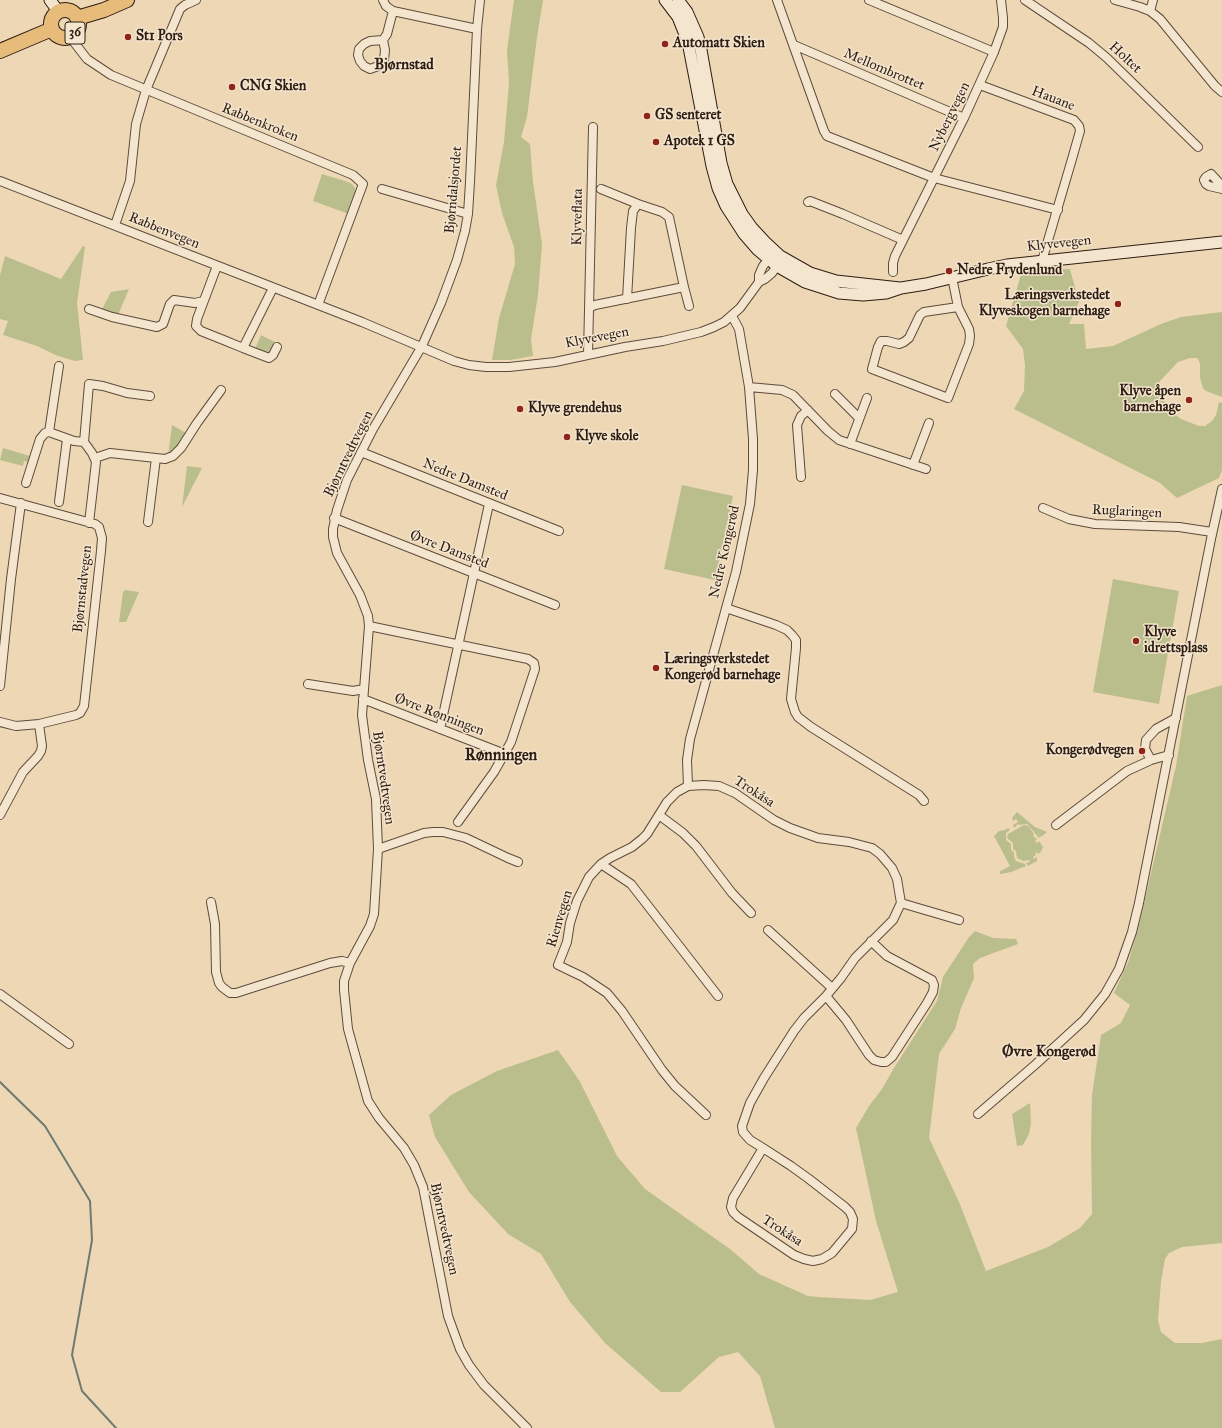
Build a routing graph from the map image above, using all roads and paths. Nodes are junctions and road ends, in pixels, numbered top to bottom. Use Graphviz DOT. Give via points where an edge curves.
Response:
graph roads {
  1 [pos="127,0"];
  2 [pos="196,0"];
  3 [pos="383,0"];
  4 [pos="480,0"];
  5 [pos="665,0"];
  6 [pos="678,0"];
  7 [pos="777,0"];
  8 [pos="869,0"];
  9 [pos="1001,0"];
  10 [pos="1025,0"];
  11 [pos="1115,0"];
  12 [pos="1153,0"];
  13 [pos="54,6"];
  14 [pos="393,11"];
  15 [pos="1150,11"];
  16 [pos="77,18"];
  17 [pos="52,29"];
  18 [pos="477,30"];
  19 [pos="70,37"];
  20 [pos="383,40"];
  21 [pos="794,45"];
  22 [pos="0,51"];
  23 [pos="994,52"];
  24 [pos="980,85"];
  25 [pos="146,90"];
  26 [pos="1222,92"];
  27 [pos="964,118"];
  28 [pos="593,127"];
  29 [pos="1198,147"];
  30 [pos="934,178"];
  31 [pos="0,181"];
  32 [pos="382,189"];
  33 [pos="601,189"];
  34 [pos="808,202"];
  35 [pos="638,204"];
  36 [pos="1058,210"];
  37 [pos="468,214"];
  38 [pos="114,225"];
  39 [pos="903,240"];
  40 [pos="1222,242"];
  41 [pos="775,261"];
  42 [pos="1042,261"];
  43 [pos="217,266"];
  44 [pos="893,272"];
  45 [pos="952,277"];
  46 [pos="684,287"];
  47 [pos="273,288"];
  48 [pos="628,299"];
  49 [pos="203,301"];
  50 [pos="318,305"];
  51 [pos="689,306"];
  52 [pos="958,307"];
  53 [pos="589,308"];
  54 [pos="89,309"];
  55 [pos="732,316"];
  56 [pos="422,346"];
  57 [pos="277,347"];
  58 [pos="244,348"];
  59 [pos="588,355"];
  60 [pos="59,366"];
  61 [pos="749,387"];
  62 [pos="221,390"];
  63 [pos="835,394"];
  64 [pos="150,396"];
  65 [pos="867,398"];
  66 [pos="808,410"];
  67 [pos="859,418"];
  68 [pos="929,423"];
  69 [pos="49,432"];
  70 [pos="66,439"];
  71 [pos="84,442"];
  72 [pos="850,444"];
  73 [pos="361,452"];
  74 [pos="95,458"];
  75 [pos="156,458"];
  76 [pos="913,465"];
  77 [pos="926,469"];
  78 [pos="801,477"];
  79 [pos="26,483"];
  80 [pos="1222,489"];
  81 [pos="0,498"];
  82 [pos="59,502"];
  83 [pos="21,504"];
  84 [pos="489,504"];
  85 [pos="1043,508"];
  86 [pos="334,518"];
  87 [pos="89,522"];
  88 [pos="148,522"];
  89 [pos="559,531"];
  90 [pos="1212,532"];
  91 [pos="473,573"];
  92 [pos="555,605"];
  93 [pos="726,608"];
  94 [pos="369,626"];
  95 [pos="458,644"];
  96 [pos="308,684"];
  97 [pos="0,686"];
  98 [pos="364,689"];
  99 [pos="363,700"];
  100 [pos="1176,718"];
  101 [pos="0,722"];
  102 [pos="39,724"];
  103 [pos="440,729"];
  104 [pos="505,754"];
  105 [pos="1169,755"];
  106 [pos="1151,760"];
  107 [pos="688,786"];
  108 [pos="924,801"];
  109 [pos="0,814"];
  110 [pos="658,815"];
  111 [pos="458,822"];
  112 [pos="1056,826"];
  113 [pos="378,849"];
  114 [pos="518,862"];
  115 [pos="601,864"];
  116 [pos="211,902"];
  117 [pos="901,903"];
  118 [pos="751,913"];
  119 [pos="959,920"];
  120 [pos="768,930"];
  121 [pos="871,941"];
  122 [pos="350,962"];
  123 [pos="832,988"];
  124 [pos="0,994"];
  125 [pos="718,996"];
  126 [pos="826,996"];
  127 [pos="69,1044"];
  128 [pos="978,1114"];
  129 [pos="706,1115"];
  130 [pos="763,1148"];
  131 [pos="527,1428"];
  1 -- 16 [label="highway, 36"];
  2 -- 25 [label="street" via="180,9"];
  3 -- 14 [label="street" via="388,9"];
  4 -- 18 [label="street, Bjørndalsjordet"];
  5 -- 41 [label="main road, Klyvevegen" via="678,17 688,42 706,140 718,188 734,220 757,249"];
  6 -- 41 [label="main road, Klyvevegen" via="687,12 698,37 727,184 742,214 765,242"];
  7 -- 21 [label="street"];
  8 -- 23 [label="street"];
  9 -- 23 [label="street, Nybergvegen" via="1003,27"];
  10 -- 29 [label="street, Holtet" via="1090,43"];
  11 -- 15 [label="street"];
  12 -- 15 [label="street"];
  13 -- 16 [label="highway, 36" via="72,12"];
  13 -- 17 [label="highway, 36"];
  14 -- 18 [label="street"];
  14 -- 20 [label="street"];
  15 -- 26 [label="street" via="1160,19"];
  16 -- 19 [label="highway, 36" via="78,28"];
  17 -- 19 [label="highway, 36" via="57,36"];
  17 -- 22 [label="highway, 36"];
  18 -- 37 [label="street, Bjørndalsjordet"];
  19 -- 25 [label="street, Rabbenkroken" via="95,66"];
  21 -- 27 [label="street, Mellombrottet"];
  21 -- 30 [label="street" via="827,136"];
  23 -- 24 [label="street, Nybergvegen"];
  24 -- 27 [label="street, Nybergvegen"];
  24 -- 36 [label="street, Hauane" via="1074,120 1079,126 1080,131"];
  25 -- 38 [label="street" via="136,124 130,181"];
  25 -- 50 [label="street, Rabbenkroken" via="353,175 363,184"];
  27 -- 30 [label="street, Nybergvegen"];
  28 -- 53 [label="street, Klyveflata"];
  30 -- 36 [label="street"];
  30 -- 39 [label="street, Nybergvegen"];
  31 -- 38 [label="street, Rabbenvegen"];
  32 -- 37 [label="street"];
  33 -- 35 [label="street, Klyveflata"];
  34 -- 39 [label="street"];
  35 -- 46 [label="street, Klyveflata" via="669,217"];
  35 -- 48 [label="street" via="633,211 631,228"];
  36 -- 42 [label="street, Hauane"];
  37 -- 56 [label="street, Bjørndalsjordet" via="457,260"];
  38 -- 43 [label="street, Rabbenvegen"];
  39 -- 44 [label="street, Nybergvegen" via="895,256"];
  40 -- 42 [label="main road, Klyvevegen"];
  41 -- 45 [label="main road, Klyvevegen" via="805,282 838,293 886,293"];
  41 -- 55 [label="street, Klyvevegen" via="758,275 759,282"];
  42 -- 45 [label="main road, Klyvevegen" via="988,268"];
  43 -- 47 [label="street, Rabbenvegen"];
  43 -- 49 [label="street"];
  45 -- 52 [label="street"];
  46 -- 48 [label="street"];
  46 -- 51 [label="street"];
  47 -- 50 [label="street, Rabbenvegen"];
  47 -- 58 [label="street"];
  48 -- 53 [label="street"];
  49 -- 54 [label="street" via="195,303 174,300 163,324 156,327"];
  49 -- 58 [label="street" via="196,323 198,329"];
  50 -- 56 [label="street, Rabbenvegen"];
  52 -- 52 [label="street" via="970,336 948,398 872,368 882,341 899,344 904,342 924,312"];
  53 -- 59 [label="street, Klyveflata"];
  55 -- 59 [label="street, Klyvevegen" via="714,328 701,332"];
  55 -- 61 [label="street, Nedre Kongerød" via="738,329"];
  56 -- 59 [label="street, Klyvevegen" via="454,361 486,367 528,366"];
  56 -- 73 [label="street, Bjørntvedtvegen"];
  57 -- 58 [label="street" via="269,358"];
  60 -- 69 [label="street"];
  61 -- 66 [label="street" via="782,390 793,395"];
  61 -- 93 [label="street, Nedre Kongerød" via="753,439 750,504"];
  62 -- 75 [label="street" via="177,453 169,458"];
  63 -- 67 [label="street"];
  64 -- 71 [label="street" via="89,384"];
  65 -- 67 [label="street"];
  66 -- 72 [label="street" via="834,437"];
  66 -- 78 [label="street" via="801,416 797,425"];
  67 -- 72 [label="street"];
  68 -- 76 [label="street"];
  69 -- 70 [label="street"];
  69 -- 79 [label="street" via="45,432 40,439"];
  70 -- 71 [label="street"];
  70 -- 82 [label="street"];
  71 -- 74 [label="street"];
  72 -- 76 [label="street"];
  73 -- 84 [label="street, Nedre Damsted"];
  73 -- 86 [label="street, Bjørntvedtvegen" via="347,480"];
  74 -- 75 [label="street" via="110,453"];
  74 -- 87 [label="street"];
  75 -- 88 [label="street"];
  76 -- 77 [label="street"];
  80 -- 90 [label="street"];
  81 -- 83 [label="street"];
  83 -- 87 [label="street"];
  83 -- 97 [label="street"];
  84 -- 89 [label="street, Nedre Damsted"];
  84 -- 91 [label="street"];
  85 -- 90 [label="street, Ruglaringen" via="1069,519 1095,524 1179,527"];
  86 -- 91 [label="street, Øvre Damsted"];
  86 -- 94 [label="street, Bjørntvedtvegen" via="333,537 336,553 365,605"];
  87 -- 102 [label="street, Bjørnstadvegen" via="98,527 102,538 84,706 76,716"];
  90 -- 100 [label="street"];
  91 -- 92 [label="street, Øvre Damsted"];
  91 -- 95 [label="street"];
  93 -- 107 [label="street" via="690,739 687,760"];
  93 -- 108 [label="street, Nedre Kongerød" via="787,630 796,640 791,699 798,717"];
  94 -- 95 [label="street"];
  94 -- 98 [label="street, Bjørntvedtvegen"];
  95 -- 103 [label="street"];
  95 -- 104 [label="street" via="528,659 534,663 535,669 515,734"];
  96 -- 98 [label="street" via="353,691"];
  98 -- 99 [label="street, Bjørntvedtvegen"];
  99 -- 103 [label="street, Øvre Rønningen"];
  99 -- 113 [label="street, Bjørntvedtvegen" via="362,726 376,799"];
  100 -- 105 [label="street"];
  100 -- 106 [label="street" via="1156,729 1146,740 1145,750"];
  101 -- 102 [label="street, Bjørnstadvegen" via="16,726"];
  102 -- 109 [label="street" via="41,751 23,772"];
  103 -- 104 [label="street, Øvre Rønningen"];
  104 -- 111 [label="street"];
  105 -- 106 [label="street"];
  105 -- 128 [label="street" via="1132,932 1105,994 1084,1020"];
  106 -- 112 [label="street" via="1128,771"];
  107 -- 110 [label="street, Rienvegen" via="672,796"];
  107 -- 117 [label="street, Trokåsa" via="719,786 790,828 818,838 872,848 892,868 897,879"];
  110 -- 115 [label="street, Rienvegen" via="647,834 638,843"];
  110 -- 118 [label="street" via="696,846"];
  113 -- 114 [label="street" via="424,833 443,832 466,838"];
  113 -- 122 [label="street, Bjørntvedtvegen" via="374,914"];
  115 -- 125 [label="street" via="631,884"];
  115 -- 129 [label="street, Rienvegen" via="589,877 577,901 566,947 558,965 583,977 606,993 622,1011 662,1070"];
  116 -- 122 [label="street" via="215,924 216,972 219,983 230,993 330,963"];
  117 -- 119 [label="street"];
  117 -- 121 [label="street, Trokåsa" via="893,920"];
  120 -- 123 [label="street"];
  121 -- 123 [label="street, Trokåsa"];
  121 -- 126 [label="street" via="887,956 932,980 934,985 927,1003 892,1057 886,1062 874,1060"];
  122 -- 131 [label="street, Bjørntvedtvegen" via="344,981 344,1001 348,1029 365,1092 376,1114 404,1148 423,1187 448,1316 460,1349 484,1385"];
  123 -- 126 [label="street, Trokåsa"];
  124 -- 127 [label="street"];
  126 -- 130 [label="street, Trokåsa" via="804,1018 780,1051 760,1084 745,1117 743,1132"];
  130 -- 130 [label="street, Trokåsa" via="733,1198 733,1212 794,1255 813,1261 822,1259 832,1253 852,1229 853,1219 850,1212 809,1179"];
}
